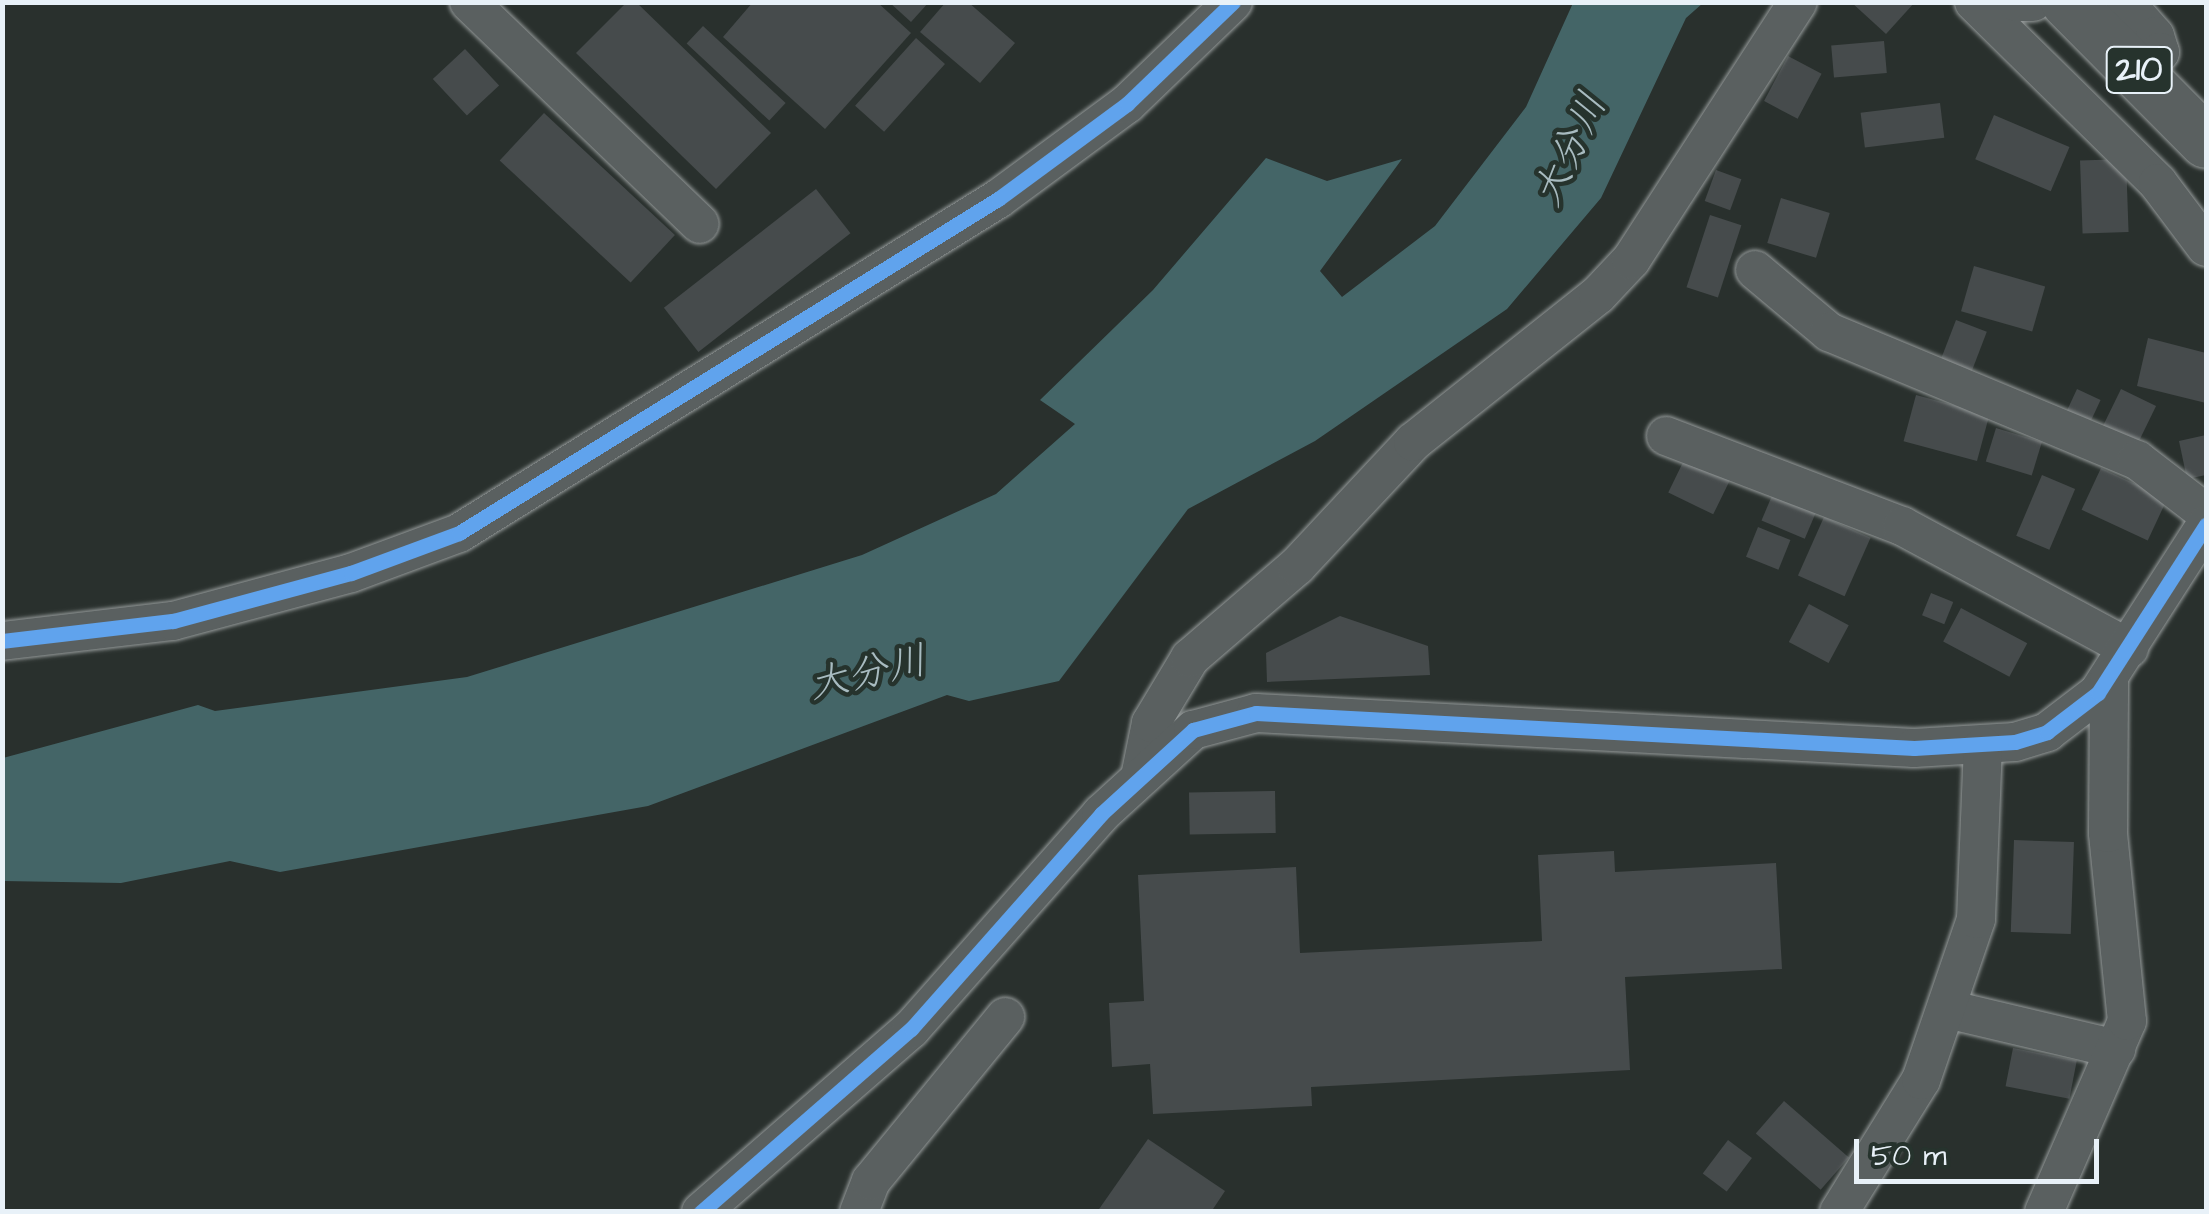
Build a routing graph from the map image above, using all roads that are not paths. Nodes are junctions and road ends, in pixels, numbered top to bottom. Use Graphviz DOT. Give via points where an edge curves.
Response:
graph roads {
  1 [pos="469,2"];
  2 [pos="1232,2"];
  3 [pos="1798,2"];
  4 [pos="1974,2"];
  5 [pos="2016,2"];
  6 [pos="2032,2"];
  7 [pos="2067,2"];
  8 [pos="2125,2"];
  9 [pos="2141,72"];
  10 [pos="2203,128"];
  11 [pos="700,224"];
  12 [pos="2206,247"];
  13 [pos="1755,270"];
  14 [pos="1666,436"];
  15 [pos="2206,512"];
  16 [pos="2206,525"];
  17 [pos="2,641"];
  18 [pos="2119,664"];
  19 [pos="1982,746"];
  20 [pos="1141,772"];
  21 [pos="1946,1009"];
  22 [pos="1004,1017"];
  23 [pos="2116,1049"];
  24 [pos="701,1212"];
  25 [pos="859,1212"];
  26 [pos="1839,1212"];
  27 [pos="2044,1212"];
  1 -- 11 [label="street"];
  2 -- 17 [label="street" via="1127,104 998,199 459,534 351,573 173,621"];
  3 -- 20 [label="street" via="1631,260 1598,295 1413,442 1296,566 1190,658 1151,723"];
  4 -- 12 [label="street" via="2158,183"];
  5 -- 6 [label="street"];
  7 -- 9 [label="highway, 210"];
  8 -- 9 [label="street" via="2155,36 2160,52"];
  9 -- 10 [label="highway, 210"];
  13 -- 15 [label="street" via="1829,332 2137,460"];
  14 -- 18 [label="street" via="1902,526"];
  16 -- 18 [label="street"];
  18 -- 19 [label="street" via="2047,732"];
  18 -- 23 [label="street" via="2108,833 2128,1008"];
  19 -- 20 [label="street" via="1256,713 1193,730"];
  19 -- 21 [label="street" via="1976,919"];
  20 -- 24 [label="street" via="911,1029"];
  21 -- 23 [label="street"];
  21 -- 26 [label="street" via="1921,1080"];
  22 -- 25 [label="street" via="870,1181"];
  23 -- 27 [label="street"];
}
